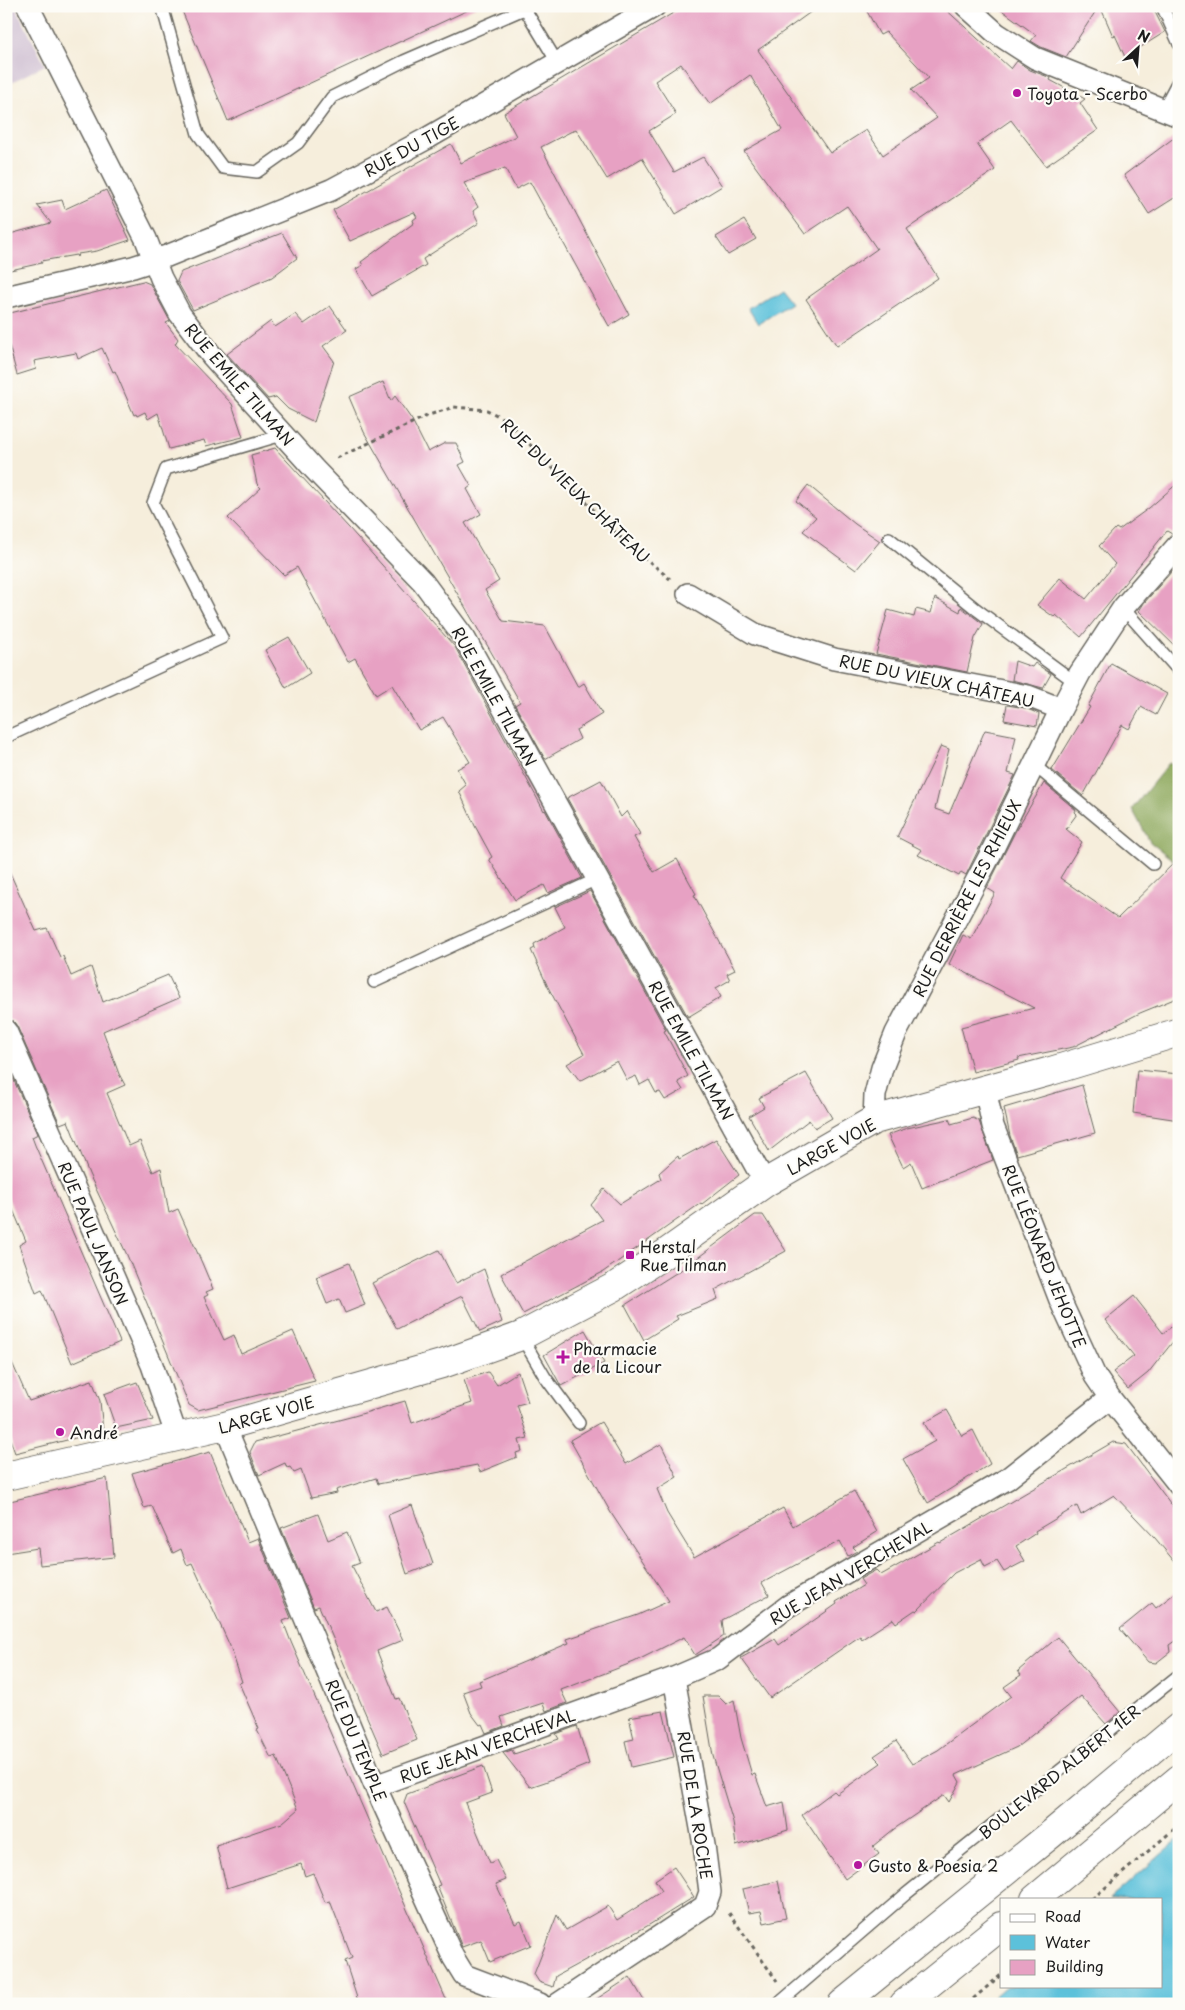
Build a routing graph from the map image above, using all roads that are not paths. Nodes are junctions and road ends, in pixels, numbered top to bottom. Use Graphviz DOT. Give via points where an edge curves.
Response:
graph roads {
  1 [pos="28,6"];
  2 [pos="162,6"];
  3 [pos="655,6"];
  4 [pos="966,6"];
  5 [pos="1162,6"];
  6 [pos="523,8"];
  7 [pos="1179,44"];
  8 [pos="558,62"];
  9 [pos="1179,79"];
  10 [pos="1171,113"];
  11 [pos="154,260"];
  12 [pos="6,297"];
  13 [pos="282,435"];
  14 [pos="888,538"];
  15 [pos="1179,544"];
  16 [pos="688,594"];
  17 [pos="1123,608"];
  18 [pos="1179,671"];
  19 [pos="1075,682"];
  20 [pos="1061,709"];
  21 [pos="6,737"];
  22 [pos="1034,765"];
  23 [pos="1153,864"];
  24 [pos="597,879"];
  25 [pos="374,982"];
  26 [pos="6,1030"];
  27 [pos="1178,1033"];
  28 [pos="985,1090"];
  29 [pos="874,1120"];
  30 [pos="765,1183"];
  31 [pos="521,1336"];
  32 [pos="1110,1398"];
  33 [pos="578,1423"];
  34 [pos="225,1426"];
  35 [pos="178,1437"];
  36 [pos="6,1476"];
  37 [pos="1179,1485"];
  38 [pos="1179,1675"];
  39 [pos="674,1678"];
  40 [pos="1179,1727"];
  41 [pos="1179,1779"];
  42 [pos="375,1786"];
  43 [pos="1036,1898"];
  44 [pos="1000,1927"];
  45 [pos="540,2004"];
  46 [pos="558,2004"];
  47 [pos="778,2004"];
  48 [pos="842,2004"];
  49 [pos="904,2004"];
  1 -- 11 [label="street, RUE EMILE TILMAN"];
  2 -- 6 [label="lane" via="198,134 223,168 257,172 298,143 332,97"];
  3 -- 8 [label="street, RUE DU TIGE"];
  4 -- 10 [label="street" via="996,33 1036,58"];
  5 -- 7 [label="lane"];
  6 -- 8 [label="lane"];
  8 -- 11 [label="street, RUE DU TIGE" via="331,190"];
  9 -- 10 [label="lane"];
  11 -- 12 [label="street, RUE DU TIGE"];
  11 -- 13 [label="street, RUE EMILE TILMAN" via="180,314 212,356"];
  13 -- 21 [label="lane" via="166,469 154,502 222,638"];
  13 -- 24 [label="street, RUE EMILE TILMAN" via="423,582 460,631"];
  14 -- 19 [label="lane"];
  15 -- 17 [label="street, RUE DERRIÈRE LES RHIEUX"];
  16 -- 20 [label="street, RUE DU VIEUX CHÂTEAU" via="755,634 834,659 1028,696"];
  17 -- 18 [label="lane"];
  17 -- 19 [label="street, RUE DERRIÈRE LES RHIEUX"];
  19 -- 20 [label="street, RUE DERRIÈRE LES RHIEUX"];
  20 -- 22 [label="street, RUE DERRIÈRE LES RHIEUX"];
  22 -- 23 [label="lane"];
  22 -- 29 [label="street, RUE DERRIÈRE LES RHIEUX" via="896,1033 875,1095"];
  24 -- 25 [label="lane"];
  24 -- 30 [label="street, RUE EMILE TILMAN"];
  26 -- 35 [label="street, RUE PAUL JANSON" via="152,1365"];
  27 -- 28 [label="street, LARGE VOIE"];
  28 -- 29 [label="street, LARGE VOIE"];
  28 -- 32 [label="street, RUE LÉONARD JEHOTTE" via="993,1126 1060,1300 1095,1376"];
  29 -- 30 [label="street, LARGE VOIE"];
  30 -- 31 [label="street, LARGE VOIE" via="614,1287"];
  31 -- 33 [label="lane"];
  31 -- 34 [label="street, LARGE VOIE" via="445,1363"];
  32 -- 37 [label="street, RUE LÉONARD JEHOTTE"];
  32 -- 39 [label="street, RUE JEAN VERCHEVAL" via="1008,1479 788,1606 718,1659"];
  34 -- 35 [label="street, LARGE VOIE"];
  34 -- 42 [label="street, RUE DU TEMPLE"];
  35 -- 36 [label="street, LARGE VOIE"];
  38 -- 47 [label="lane, BOULEVARD ALBERT 1ER" via="906,1894"];
  39 -- 42 [label="street, RUE JEAN VERCHEVAL"];
  39 -- 46 [label="street, RUE DE LA ROCHE" via="710,1892 704,1906"];
  40 -- 48 [label="street"];
  41 -- 43 [label="street"];
  42 -- 45 [label="street, RUE DU TEMPLE" via="464,1975"];
  44 -- 49 [label="street"];
}
